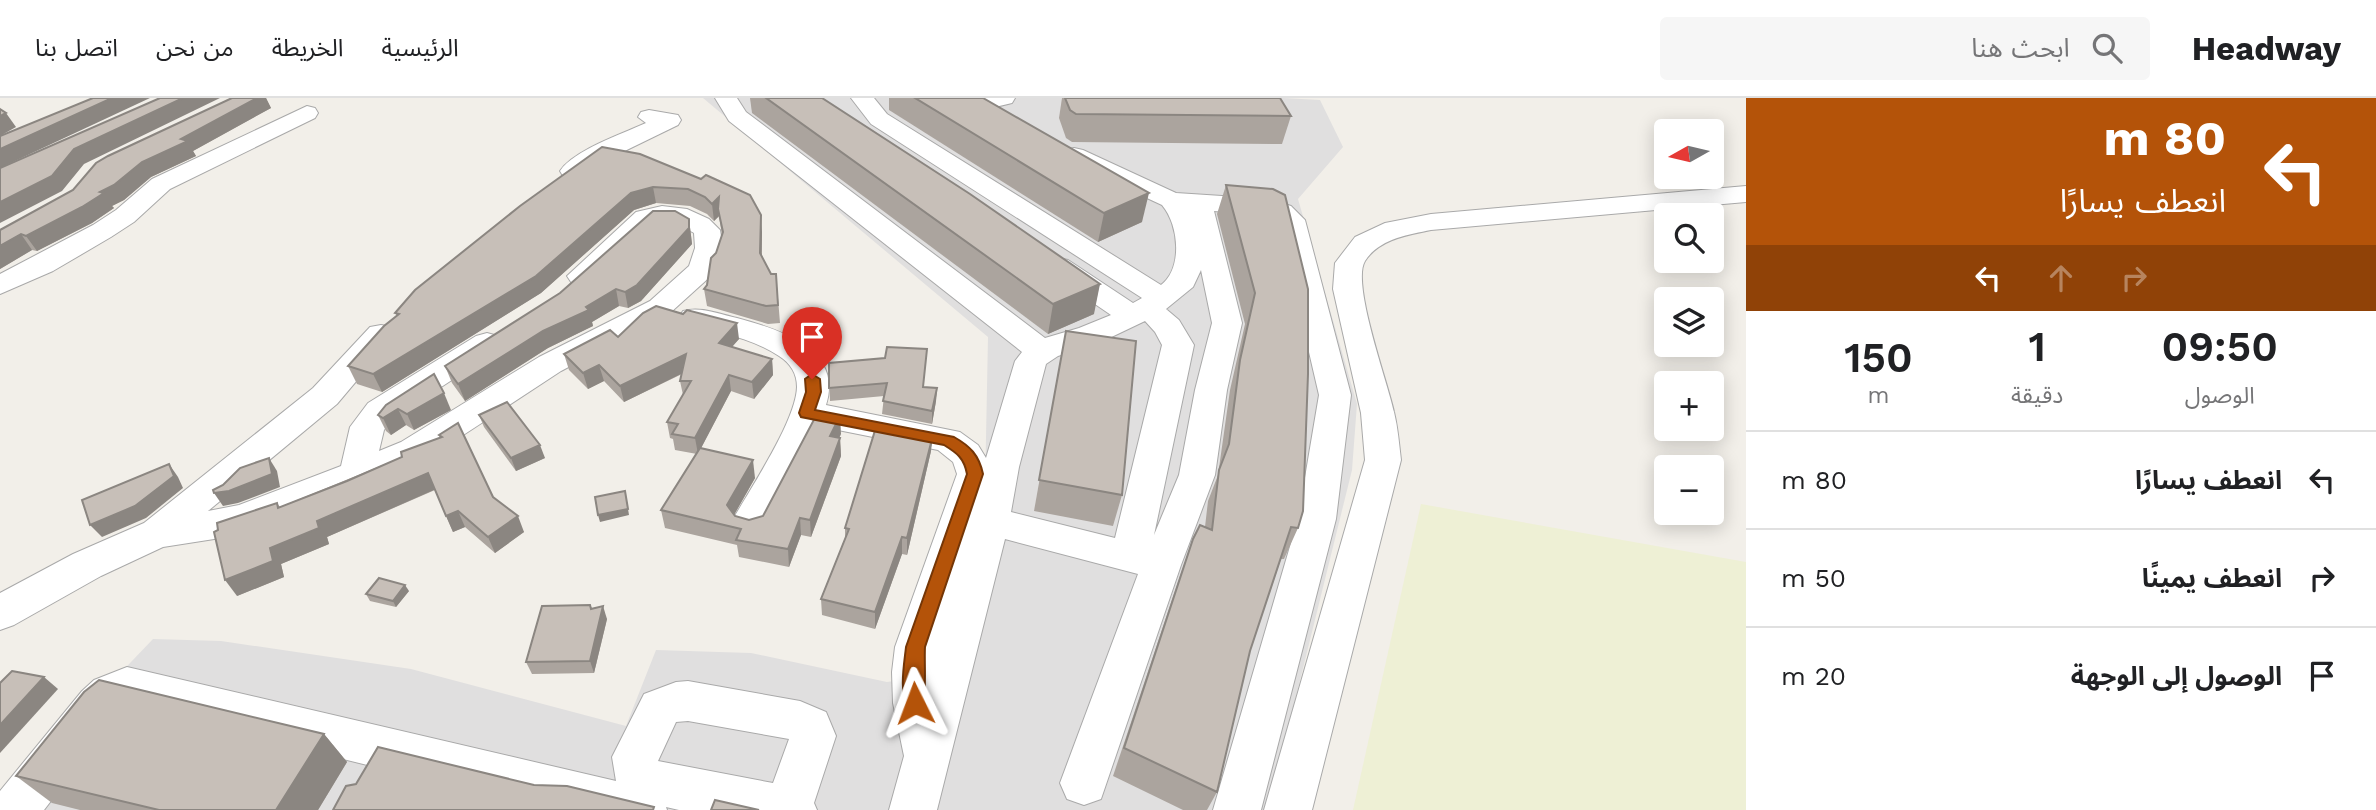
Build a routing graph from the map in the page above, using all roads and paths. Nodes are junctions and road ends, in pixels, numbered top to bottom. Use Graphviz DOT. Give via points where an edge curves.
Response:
graph roads {
  1 [pos="726,98"];
  2 [pos="862,98"];
  3 [pos="984,99"];
  4 [pos="307,113"];
  5 [pos="649,117"];
  6 [pos="1017,121"];
  7 [pos="856,132"];
  8 [pos="1056,145"];
  9 [pos="913,170"];
  10 [pos="134,179"];
  11 [pos="161,184"];
  12 [pos="546,191"];
  13 [pos="1746,194"];
  14 [pos="1186,201"];
  15 [pos="1039,254"];
  16 [pos="0,285"];
  17 [pos="560,295"];
  18 [pos="660,307"];
  19 [pos="1147,307"];
  20 [pos="401,310"];
  21 [pos="511,329"];
  22 [pos="1040,350"];
  23 [pos="807,413"];
  24 [pos="357,474"];
  25 [pos="751,520"];
  26 [pos="991,521"];
  27 [pos="157,533"];
  28 [pos="1146,561"];
  29 [pos="0,612"];
  30 [pos="387,749"];
  31 [pos="927,756"];
  32 [pos="1084,783"];
  33 [pos="362,790"];
  34 [pos="15,810"];
  35 [pos="643,810"];
  36 [pos="913,810"];
  37 [pos="1237,810"];
  38 [pos="1288,810"];
  1 -- 22 [label="street" via="737,116"];
  2 -- 19 [label="street" via="879,119"];
  3 -- 6 [label="street"];
  4 -- 11 [label="street"];
  5 -- 12 [label="street" via="670,120 589,159"];
  7 -- 9 [label="street"];
  8 -- 14 [label="street"];
  10 -- 11 [label="street"];
  11 -- 16 [label="street" via="102,231"];
  13 -- 38 [label="street" via="1412,225 1378,235 1356,252 1349,263 1347,289 1378,413 1383,460"];
  14 -- 19 [label="street" via="1183,212 1189,250 1185,279"];
  14 -- 28 [label="street" via="1227,323 1197,475"];
  14 -- 37 [label="street" via="1268,207 1292,220 1335,395 1317,519"];
  15 -- 19 [label="street"];
  17 -- 18 [label="street" via="637,223 657,214 680,214 707,230 707,259"];
  18 -- 23 [label="street" via="789,348 808,367 812,379 814,392"];
  18 -- 24 [label="street" via="550,363 427,444"];
  19 -- 22 [label="street" via="1080,339"];
  19 -- 28 [label="street" via="1168,327 1178,345"];
  20 -- 27 [label="street" via="325,396"];
  21 -- 24 [label="street" via="380,411 367,427"];
  22 -- 26 [label="street" via="1031,361"];
  23 -- 25 [label="street"];
  23 -- 31 [label="street" via="948,440 972,460 975,474 916,647 915,703"];
  24 -- 27 [label="street" via="248,517"];
  26 -- 28 [label="street"];
  26 -- 31 [label="street"];
  27 -- 29 [label="street"];
  28 -- 32 [label="street"];
  30 -- 33 [label="street"];
  30 -- 34 [label="street" via="127,686 98,705"];
  30 -- 35 [label="street"];
  31 -- 36 [label="street"];
}
